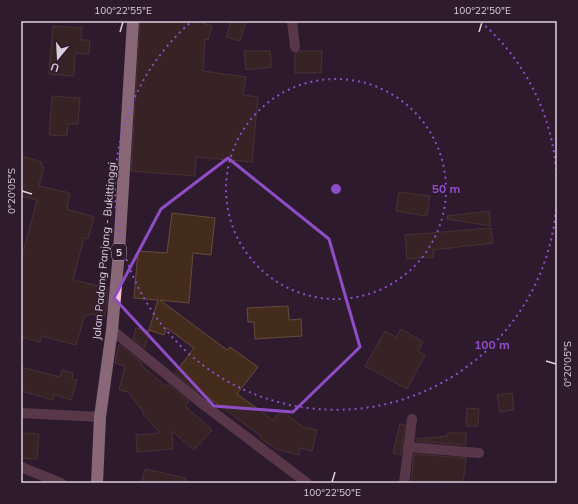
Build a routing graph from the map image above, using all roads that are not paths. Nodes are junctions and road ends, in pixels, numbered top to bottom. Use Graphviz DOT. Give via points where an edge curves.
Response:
graph roads {
  1 [pos="133,21"];
  2 [pos="292,21"];
  3 [pos="295,47"];
  4 [pos="112,330"];
  5 [pos="21,413"];
  6 [pos="100,417"];
  7 [pos="412,419"];
  8 [pos="408,447"];
  9 [pos="479,453"];
  10 [pos="21,467"];
  11 [pos="62,483"];
  12 [pos="97,483"];
  13 [pos="307,483"];
  14 [pos="404,483"];
  1 -- 4 [label="highway, Jalan Padang Panjang - Bukittinggi / 5"];
  2 -- 3 [label="street"];
  4 -- 6 [label="highway, Jalan Padang Panjang - Bukittinggi / 5"];
  4 -- 13 [label="street" via="204,405"];
  5 -- 6 [label="street"];
  6 -- 12 [label="highway, Jalan Padang Panjang - Bukittinggi / 5"];
  7 -- 8 [label="street"];
  8 -- 9 [label="street"];
  8 -- 14 [label="street"];
  10 -- 11 [label="street"];
}
